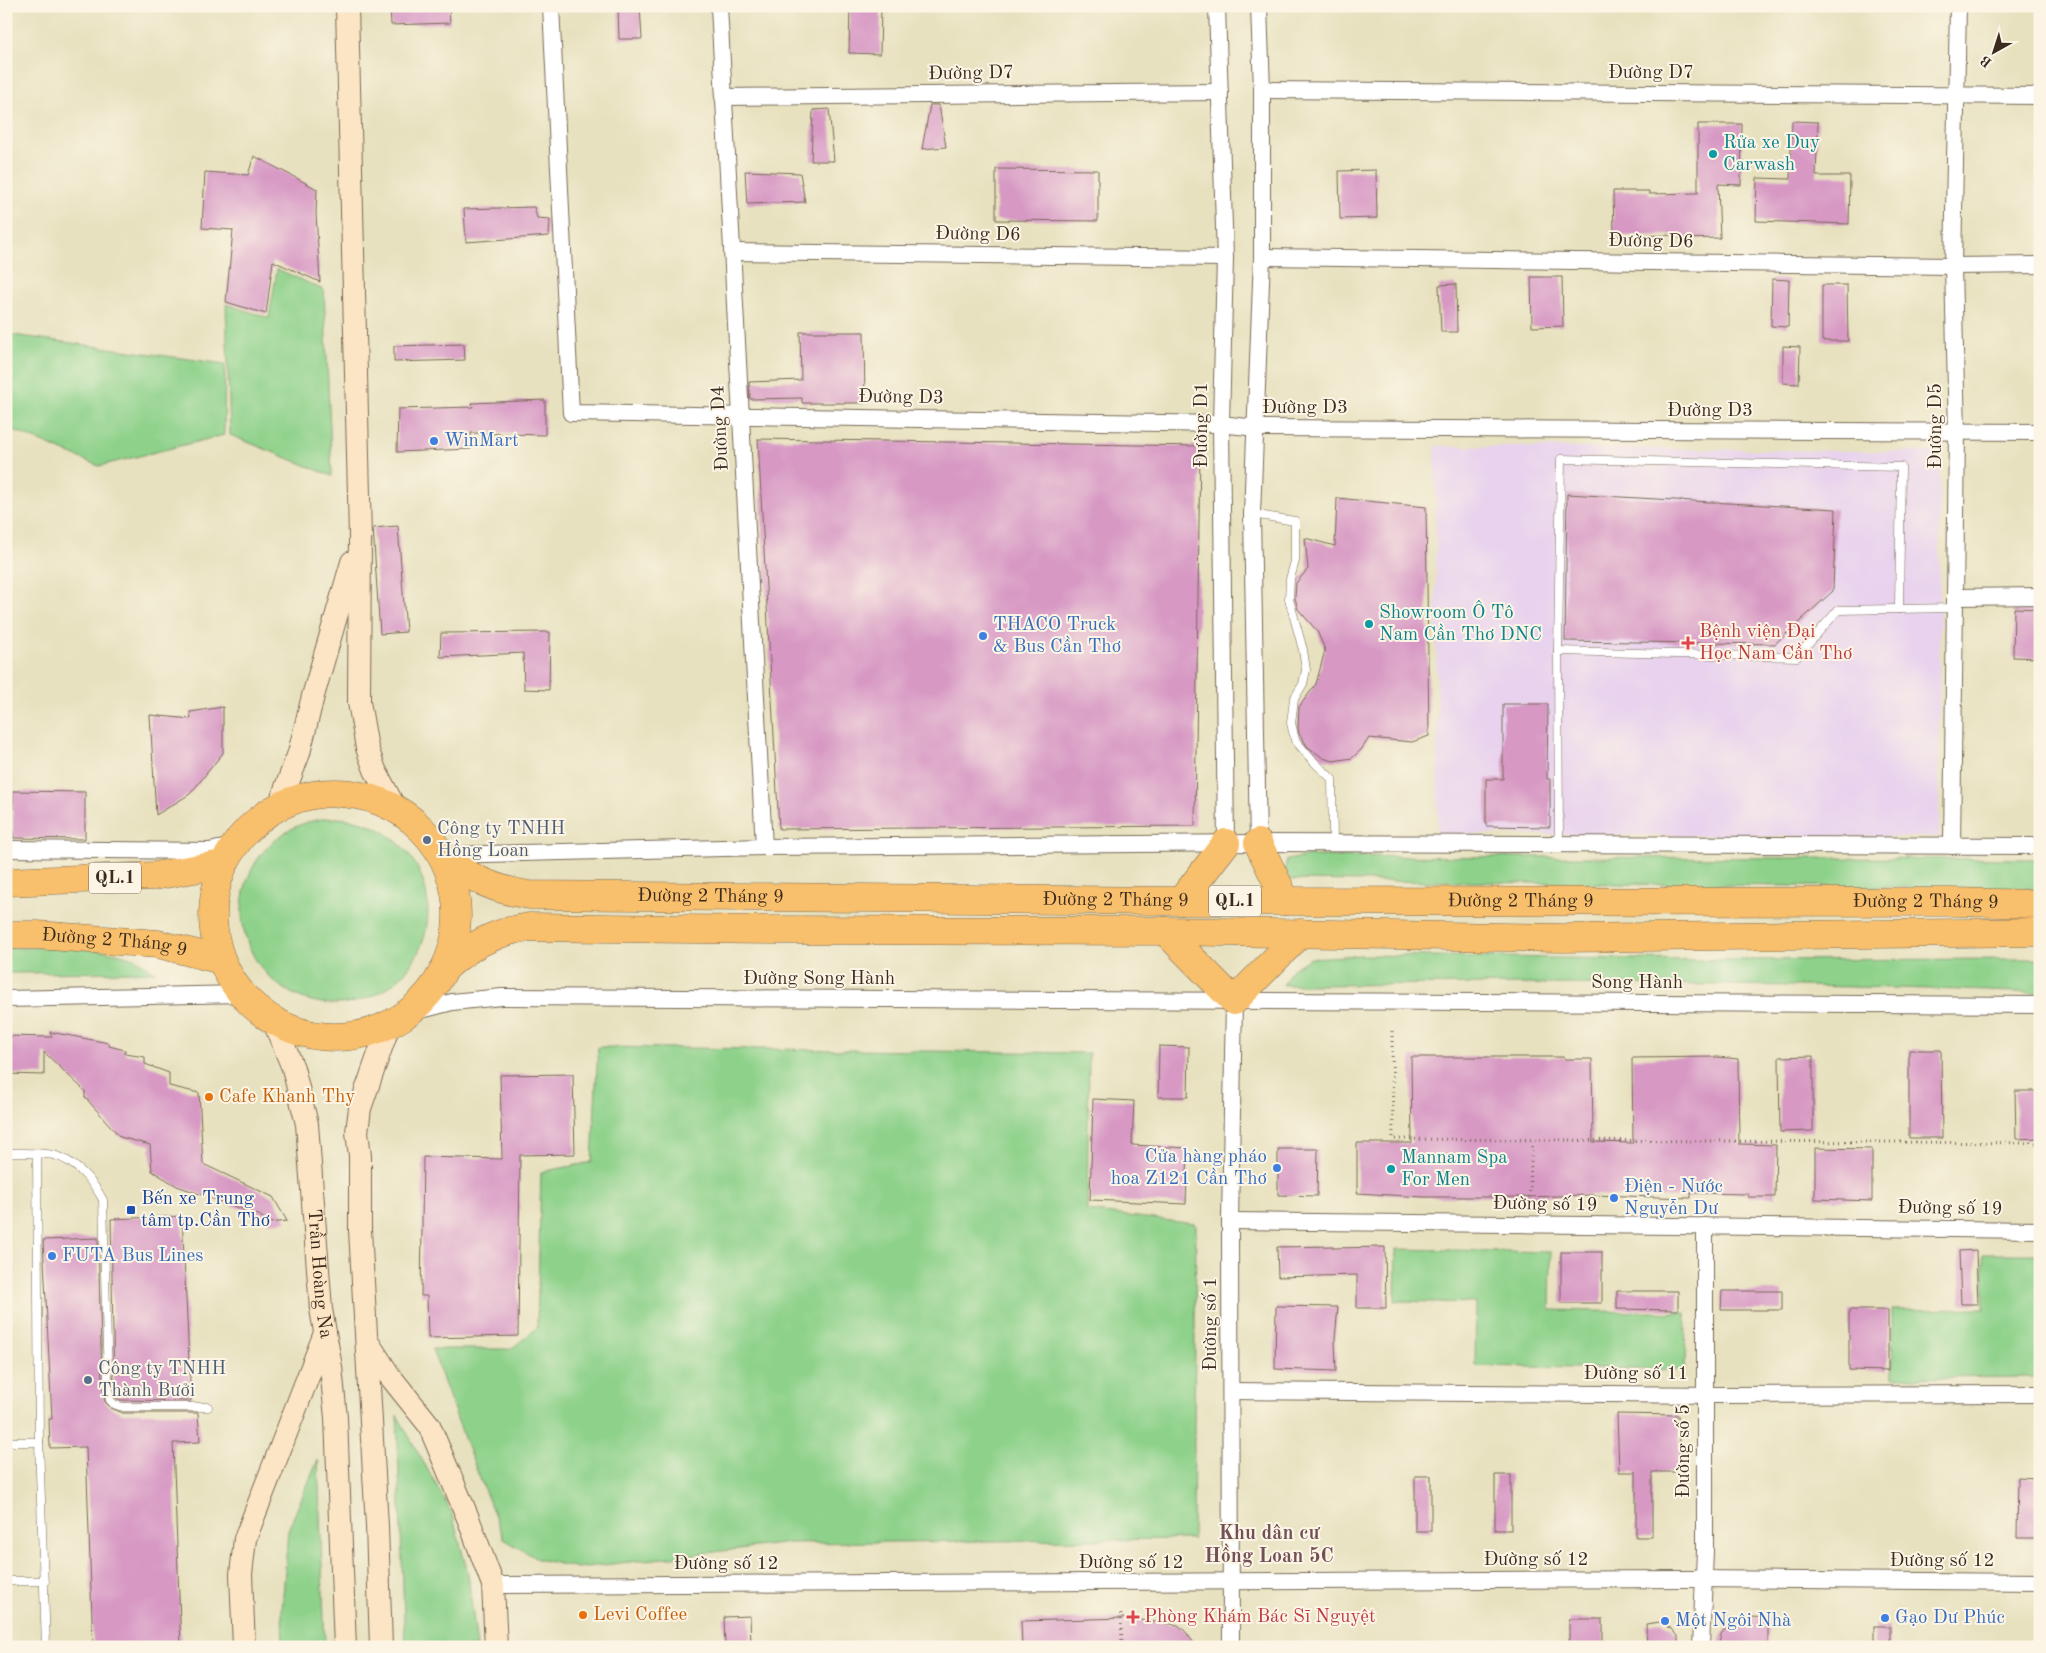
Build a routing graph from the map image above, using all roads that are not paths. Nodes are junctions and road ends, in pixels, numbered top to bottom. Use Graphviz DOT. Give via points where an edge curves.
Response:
graph roads {
  1 [pos="346,6"];
  2 [pos="551,6"];
  3 [pos="719,6"];
  4 [pos="1217,6"];
  5 [pos="1259,6"];
  6 [pos="1958,6"];
  7 [pos="1262,90"];
  8 [pos="1220,92"];
  9 [pos="1956,96"];
  10 [pos="2040,96"];
  11 [pos="724,97"];
  12 [pos="732,252"];
  13 [pos="1262,256"];
  14 [pos="1225,258"];
  15 [pos="2040,265"];
  16 [pos="1953,266"];
  17 [pos="740,414"];
  18 [pos="1221,424"];
  19 [pos="1256,428"];
  20 [pos="2040,432"];
  21 [pos="1957,433"];
  22 [pos="1252,514"];
  23 [pos="360,537"];
  24 [pos="2040,596"];
  25 [pos="1955,602"];
  26 [pos="1899,609"];
  27 [pos="1558,650"];
  28 [pos="279,806"];
  29 [pos="396,810"];
  30 [pos="1258,843"];
  31 [pos="1332,843"];
  32 [pos="1226,844"];
  33 [pos="1559,844"];
  34 [pos="1952,846"];
  35 [pos="2040,846"];
  36 [pos="764,847"];
  37 [pos="6,849"];
  38 [pos="228,855"];
  39 [pos="442,855"];
  40 [pos="6,882"];
  41 [pos="1181,900"];
  42 [pos="1286,901"];
  43 [pos="2040,904"];
  44 [pos="1166,931"];
  45 [pos="2040,932"];
  46 [pos="1301,933"];
  47 [pos="6,935"];
  48 [pos="221,960"];
  49 [pos="444,969"];
  50 [pos="242,994"];
  51 [pos="6,999"];
  52 [pos="1234,1001"];
  53 [pos="2040,1005"];
  54 [pos="273,1020"];
  55 [pos="397,1020"];
  56 [pos="6,1153"];
  57 [pos="37,1154"];
  58 [pos="1230,1221"];
  59 [pos="1705,1226"];
  60 [pos="2040,1230"];
  61 [pos="325,1332"];
  62 [pos="366,1339"];
  63 [pos="1231,1391"];
  64 [pos="2040,1394"];
  65 [pos="1704,1395"];
  66 [pos="208,1407"];
  67 [pos="6,1442"];
  68 [pos="39,1442"];
  69 [pos="1704,1580"];
  70 [pos="6,1581"];
  71 [pos="46,1582"];
  72 [pos="1230,1582"];
  73 [pos="2040,1582"];
  74 [pos="493,1585"];
  75 [pos="46,1647"];
  76 [pos="244,1647"];
  77 [pos="345,1647"];
  78 [pos="381,1647"];
  79 [pos="496,1647"];
  80 [pos="1231,1647"];
  81 [pos="1701,1647"];
  1 -- 23 [label="main road"];
  2 -- 17 [label="street, Đường D3" via="571,413"];
  3 -- 11 [label="street, Đường D4"];
  4 -- 8 [label="street, Đường D1"];
  5 -- 7 [label="street"];
  6 -- 9 [label="street, Đường D5"];
  7 -- 9 [label="street, Đường D7"];
  7 -- 13 [label="street"];
  8 -- 11 [label="street, Đường D7"];
  8 -- 14 [label="street, Đường D1"];
  9 -- 10 [label="street, Đường D7"];
  9 -- 16 [label="street, Đường D5"];
  11 -- 12 [label="street, Đường D4"];
  12 -- 14 [label="street, Đường D6"];
  12 -- 17 [label="street, Đường D4"];
  13 -- 16 [label="street, Đường D6"];
  13 -- 19 [label="street"];
  14 -- 18 [label="street, Đường D1"];
  15 -- 16 [label="street, Đường D6"];
  16 -- 21 [label="street, Đường D5"];
  17 -- 18 [label="street, Đường D3"];
  17 -- 36 [label="street, Đường D4"];
  18 -- 19 [label="street, Đường D3"];
  18 -- 32 [label="street, Đường D1"];
  19 -- 21 [label="street, Đường D3"];
  19 -- 22 [label="street"];
  20 -- 21 [label="street, Đường D3"];
  21 -- 25 [label="street, Đường D5"];
  22 -- 30 [label="street"];
  22 -- 31 [label="lane" via="1295,521 1295,562 1290,578 1290,599 1306,670 1303,684 1294,699 1290,723 1295,740 1332,779"];
  23 -- 28 [label="main road" via="299,753"];
  23 -- 29 [label="main road" via="359,679 362,726 375,770"];
  24 -- 25 [label="street"];
  25 -- 26 [label="lane"];
  25 -- 34 [label="street, Đường D5"];
  26 -- 27 [label="lane" via="1838,610 1797,657"];
  26 -- 27 [label="lane" via="1901,467 1561,459"];
  27 -- 33 [label="lane"];
  28 -- 29 [label="highway" via="318,794 338,793 358,795"];
  28 -- 38 [label="highway" via="246,830"];
  29 -- 39 [label="highway" via="413,822"];
  30 -- 31 [label="street"];
  30 -- 32 [label="street"];
  30 -- 42 [label="highway"];
  31 -- 33 [label="street"];
  32 -- 36 [label="street"];
  32 -- 41 [label="highway"];
  33 -- 34 [label="street"];
  34 -- 35 [label="street"];
  36 -- 39 [label="street"];
  37 -- 38 [label="street" via="209,851"];
  38 -- 40 [label="highway, QL.1" via="154,876"];
  38 -- 48 [label="highway" via="213,902 212,922"];
  39 -- 41 [label="highway, Đường 2 Tháng 9 / QL.1" via="483,883 529,895"];
  39 -- 49 [label="highway" via="454,890 456,910 453,944"];
  41 -- 42 [label="highway, Đường 2 Tháng 9 / QL.1"];
  42 -- 43 [label="highway, Đường 2 Tháng 9 / QL.1" via="1702,900"];
  44 -- 46 [label="highway, Đường 2 Tháng 9 / QL.1"];
  44 -- 49 [label="highway, Đường 2 Tháng 9 / QL.1" via="529,927 484,940"];
  44 -- 52 [label="highway"];
  45 -- 46 [label="highway, Đường 2 Tháng 9 / QL.1" via="1563,938"];
  46 -- 52 [label="highway"];
  47 -- 48 [label="highway, Đường 2 Tháng 9" via="158,944"];
  48 -- 50 [label="highway"];
  49 -- 55 [label="highway" via="421,1002"];
  50 -- 51 [label="street"];
  50 -- 54 [label="highway"];
  52 -- 53 [label="street, Song Hành"];
  52 -- 55 [label="street, Đường Song Hành" via="502,998 452,1002"];
  52 -- 58 [label="street, Đường số 1"];
  54 -- 55 [label="highway" via="291,1029 330,1037 370,1032"];
  54 -- 61 [label="main road, Trần Hoàng Na" via="293,1068 307,1124"];
  55 -- 62 [label="main road, Trần Hoàng Na" via="360,1108 357,1132"];
  56 -- 57 [label="lane"];
  57 -- 66 [label="lane" via="67,1160 85,1176 102,1200 109,1399 116,1406 124,1407"];
  57 -- 68 [label="lane"];
  58 -- 59 [label="street, Đường số 19"];
  58 -- 63 [label="street, Đường số 1"];
  59 -- 60 [label="street, Đường số 19"];
  59 -- 65 [label="street, Đường số 5"];
  61 -- 76 [label="main road" via="245,1539 241,1574"];
  61 -- 77 [label="main road, Trần Hoàng Na" via="336,1418"];
  62 -- 74 [label="main road" via="389,1375 429,1425"];
  62 -- 78 [label="main road, Trần Hoàng Na"];
  63 -- 65 [label="street, Đường số 11"];
  63 -- 72 [label="street, Đường số 1"];
  64 -- 65 [label="street, Đường số 11"];
  65 -- 69 [label="street, Đường số 5"];
  67 -- 68 [label="lane"];
  68 -- 71 [label="lane"];
  69 -- 72 [label="street, Đường số 12"];
  69 -- 73 [label="street, Đường số 12"];
  69 -- 81 [label="street, Đường số 5"];
  70 -- 71 [label="lane"];
  71 -- 75 [label="lane"];
  72 -- 74 [label="street, Đường số 12"];
  72 -- 80 [label="street, Đường số 1"];
  74 -- 79 [label="main road"];
}
